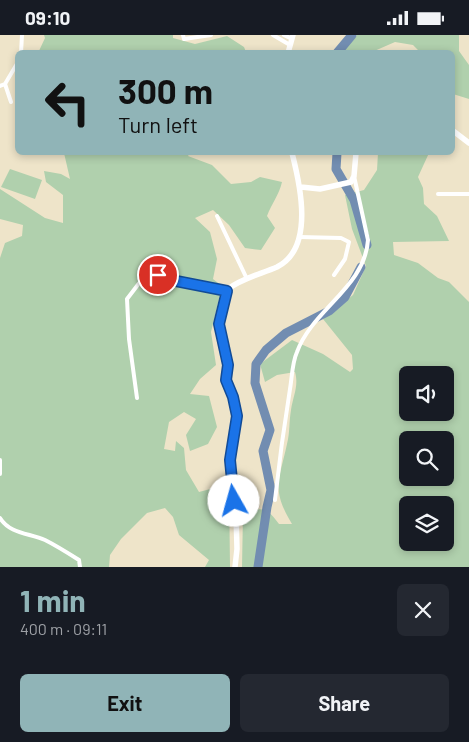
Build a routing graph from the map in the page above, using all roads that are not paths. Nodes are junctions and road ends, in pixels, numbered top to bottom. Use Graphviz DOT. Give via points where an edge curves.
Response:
graph roads {
  1 [pos="22,35"];
  2 [pos="183,35"];
  3 [pos="212,35"];
  4 [pos="273,35"];
  5 [pos="284,35"];
  6 [pos="292,40"];
  7 [pos="21,50"];
  8 [pos="15,66"];
  9 [pos="2,85"];
  10 [pos="11,102"];
  11 [pos="455,132"];
  12 [pos="468,140"];
  13 [pos="293,155"];
  14 [pos="355,155"];
  15 [pos="348,182"];
  16 [pos="301,187"];
  17 [pos="438,194"];
  18 [pos="469,194"];
  19 [pos="217,215"];
  20 [pos="299,237"];
  21 [pos="334,275"];
  22 [pos="247,279"];
  23 [pos="227,291"];
  24 [pos="136,398"];
  25 [pos="0,460"];
  26 [pos="0,474"];
  27 [pos="276,500"];
  28 [pos="0,518"];
  29 [pos="80,567"];
  30 [pos="235,567"];
  1 -- 7 [label="street"];
  2 -- 3 [label="street" via="189,40"];
  4 -- 6 [label="street"];
  5 -- 6 [label="street"];
  8 -- 9 [label="street"];
  9 -- 10 [label="street"];
  11 -- 12 [label="street"];
  13 -- 16 [label="street"];
  14 -- 15 [label="street"];
  15 -- 16 [label="street" via="320,189"];
  15 -- 27 [label="street" via="368,240 367,251 356,273 309,331 297,352 281,442"];
  16 -- 20 [label="street"];
  17 -- 18 [label="street"];
  19 -- 22 [label="street"];
  20 -- 21 [label="street" via="341,238 349,242 345,259"];
  20 -- 22 [label="street" via="296,246 279,266"];
  22 -- 23 [label="street"];
  23 -- 24 [label="street" via="158,275 140,282 127,299"];
  23 -- 30 [label="street" via="219,324 228,365 226,380 237,416 230,460 236,514"];
  25 -- 26 [label="street"];
  28 -- 29 [label="street" via="16,532 55,545 79,560"];
}
